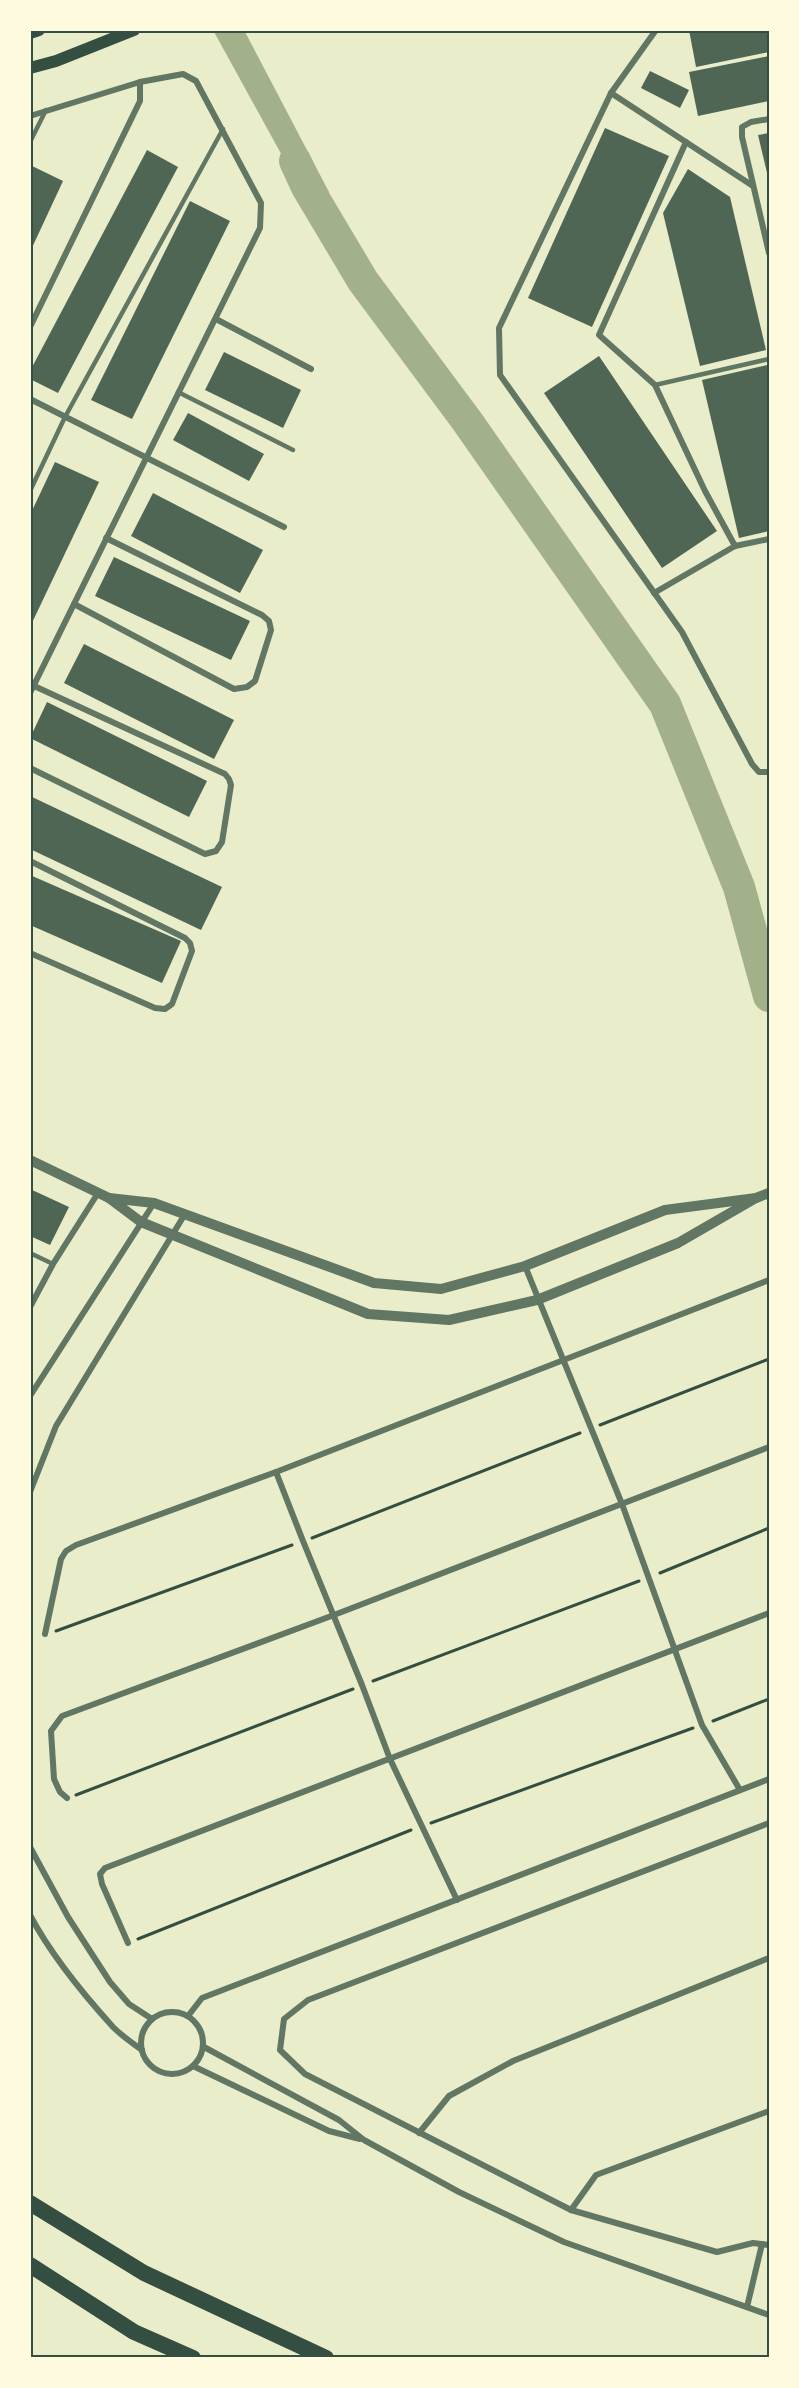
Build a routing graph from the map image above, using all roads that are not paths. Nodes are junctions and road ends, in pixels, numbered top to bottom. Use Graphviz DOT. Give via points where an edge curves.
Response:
graph roads {
  1 [pos="39,30"];
  2 [pos="134,30"];
  3 [pos="656,30"];
  4 [pos="30,33"];
  5 [pos="30,68"];
  6 [pos="140,82"];
  7 [pos="611,93"];
  8 [pos="46,110"];
  9 [pos="30,116"];
  10 [pos="769,119"];
  11 [pos="223,129"];
  12 [pos="30,142"];
  13 [pos="686,142"];
  14 [pos="753,186"];
  15 [pos="769,253"];
  16 [pos="216,319"];
  17 [pos="30,327"];
  18 [pos="769,359"];
  19 [pos="310,369"];
  20 [pos="655,385"];
  21 [pos="178,392"];
  22 [pos="30,399"];
  23 [pos="65,417"];
  24 [pos="293,450"];
  25 [pos="146,458"];
  26 [pos="30,491"];
  27 [pos="284,527"];
  28 [pos="106,538"];
  29 [pos="769,539"];
  30 [pos="735,546"];
  31 [pos="654,593"];
  32 [pos="74,604"];
  33 [pos="32,685"];
  34 [pos="30,693"];
  35 [pos="30,768"];
  36 [pos="769,772"];
  37 [pos="30,861"];
  38 [pos="30,953"];
  39 [pos="30,1160"];
  40 [pos="769,1193"];
  41 [pos="103,1196"];
  42 [pos="756,1198"];
  43 [pos="154,1203"];
  44 [pos="184,1214"];
  45 [pos="141,1222"];
  46 [pos="172,1234"];
  47 [pos="30,1253"];
  48 [pos="53,1264"];
  49 [pos="525,1266"];
  50 [pos="769,1280"];
  51 [pos="537,1300"];
  52 [pos="30,1307"];
  53 [pos="564,1360"];
  54 [pos="30,1396"];
  55 [pos="769,1447"];
  56 [pos="276,1472"];
  57 [pos="30,1492"];
  58 [pos="622,1504"];
  59 [pos="769,1613"];
  60 [pos="334,1615"];
  61 [pos="45,1635"];
  62 [pos="674,1649"];
  63 [pos="390,1759"];
  64 [pos="769,1779"];
  65 [pos="740,1790"];
  66 [pos="67,1798"];
  67 [pos="769,1823"];
  68 [pos="30,1847"];
  69 [pos="457,1900"];
  70 [pos="30,1915"];
  71 [pos="128,1943"];
  72 [pos="769,1958"];
  73 [pos="188,2016"];
  74 [pos="152,2019"];
  75 [pos="204,2047"];
  76 [pos="142,2050"];
  77 [pos="193,2066"];
  78 [pos="769,2111"];
  79 [pos="419,2133"];
  80 [pos="364,2140"];
  81 [pos="30,2203"];
  82 [pos="571,2210"];
  83 [pos="765,2245"];
  84 [pos="30,2265"];
  85 [pos="747,2307"];
  86 [pos="769,2315"];
  87 [pos="193,2358"];
  88 [pos="326,2358"];
  1 -- 4 [label="main road"];
  2 -- 5 [label="main road"];
  3 -- 7 [label="street"];
  6 -- 8 [label="street"];
  6 -- 11 [label="street" via="183,74 196,81"];
  6 -- 17 [label="street" via="140,101"];
  7 -- 13 [label="street"];
  7 -- 31 [label="street" via="499,328 500,375"];
  8 -- 9 [label="street"];
  8 -- 12 [label="lane"];
  10 -- 14 [label="street" via="742,127"];
  11 -- 16 [label="street" via="261,203 260,228"];
  11 -- 23 [label="lane"];
  13 -- 14 [label="street"];
  13 -- 20 [label="street" via="599,335"];
  14 -- 15 [label="street"];
  16 -- 19 [label="street"];
  16 -- 21 [label="street"];
  18 -- 20 [label="lane"];
  20 -- 30 [label="street"];
  21 -- 24 [label="lane"];
  21 -- 25 [label="street"];
  22 -- 23 [label="street"];
  23 -- 25 [label="street"];
  23 -- 26 [label="lane"];
  25 -- 27 [label="street"];
  25 -- 28 [label="street"];
  28 -- 32 [label="street"];
  28 -- 32 [label="street" via="269,621 271,630 255,681 234,689"];
  29 -- 30 [label="street"];
  30 -- 31 [label="street"];
  31 -- 36 [label="street" via="682,632 752,764 759,772"];
  32 -- 33 [label="street"];
  33 -- 34 [label="street"];
  33 -- 35 [label="street" via="225,774 231,785 222,842 216,851 205,854"];
  37 -- 38 [label="street" via="185,938 192,951 172,1004 165,1009"];
  39 -- 41 [label="street"];
  40 -- 42 [label="street"];
  41 -- 43 [label="street"];
  41 -- 45 [label="street"];
  41 -- 48 [label="street"];
  42 -- 49 [label="street" via="665,1210"];
  42 -- 51 [label="street" via="678,1243"];
  43 -- 44 [label="street"];
  43 -- 45 [label="street"];
  44 -- 46 [label="street"];
  44 -- 49 [label="street" via="374,1283 441,1289"];
  45 -- 46 [label="street"];
  45 -- 54 [label="street"];
  46 -- 51 [label="street" via="368,1314 449,1320"];
  46 -- 57 [label="street" via="56,1426"];
  47 -- 48 [label="lane"];
  48 -- 52 [label="street"];
  49 -- 51 [label="street"];
  50 -- 53 [label="street"];
  51 -- 53 [label="street"];
  53 -- 56 [label="street"];
  53 -- 58 [label="street"];
  55 -- 58 [label="street"];
  56 -- 60 [label="street"];
  56 -- 61 [label="street" via="66,1551"];
  58 -- 60 [label="street"];
  58 -- 62 [label="street"];
  59 -- 62 [label="street"];
  60 -- 63 [label="street"];
  60 -- 66 [label="street" via="62,1716 51,1731 54,1779"];
  62 -- 63 [label="street"];
  62 -- 65 [label="street" via="702,1725"];
  63 -- 69 [label="street"];
  63 -- 71 [label="street" via="105,1868 100,1874"];
  64 -- 65 [label="street"];
  65 -- 69 [label="street"];
  67 -- 79 [label="street" via="308,2000 284,2019 280,2050 305,2074"];
  68 -- 74 [label="street" via="68,1917 111,1982 129,2004"];
  69 -- 73 [label="street" via="202,1998"];
  70 -- 76 [label="street" via="114,2028"];
  72 -- 79 [label="street" via="513,2061 449,2096"];
  73 -- 74 [label="street" via="168,2012"];
  73 -- 75 [label="street" via="200,2027"];
  74 -- 76 [label="street" via="143,2033"];
  75 -- 77 [label="street"];
  75 -- 80 [label="street" via="339,2120"];
  76 -- 77 [label="street" via="151,2066 167,2074 185,2072"];
  77 -- 80 [label="street" via="329,2131"];
  78 -- 82 [label="street" via="596,2175"];
  79 -- 82 [label="street"];
  80 -- 85 [label="street" via="459,2192 564,2242"];
  81 -- 88 [label="highway" via="144,2273"];
  82 -- 83 [label="street" via="717,2252 753,2243"];
  83 -- 85 [label="street"];
  84 -- 87 [label="highway" via="134,2332"];
  85 -- 86 [label="street"];
}
